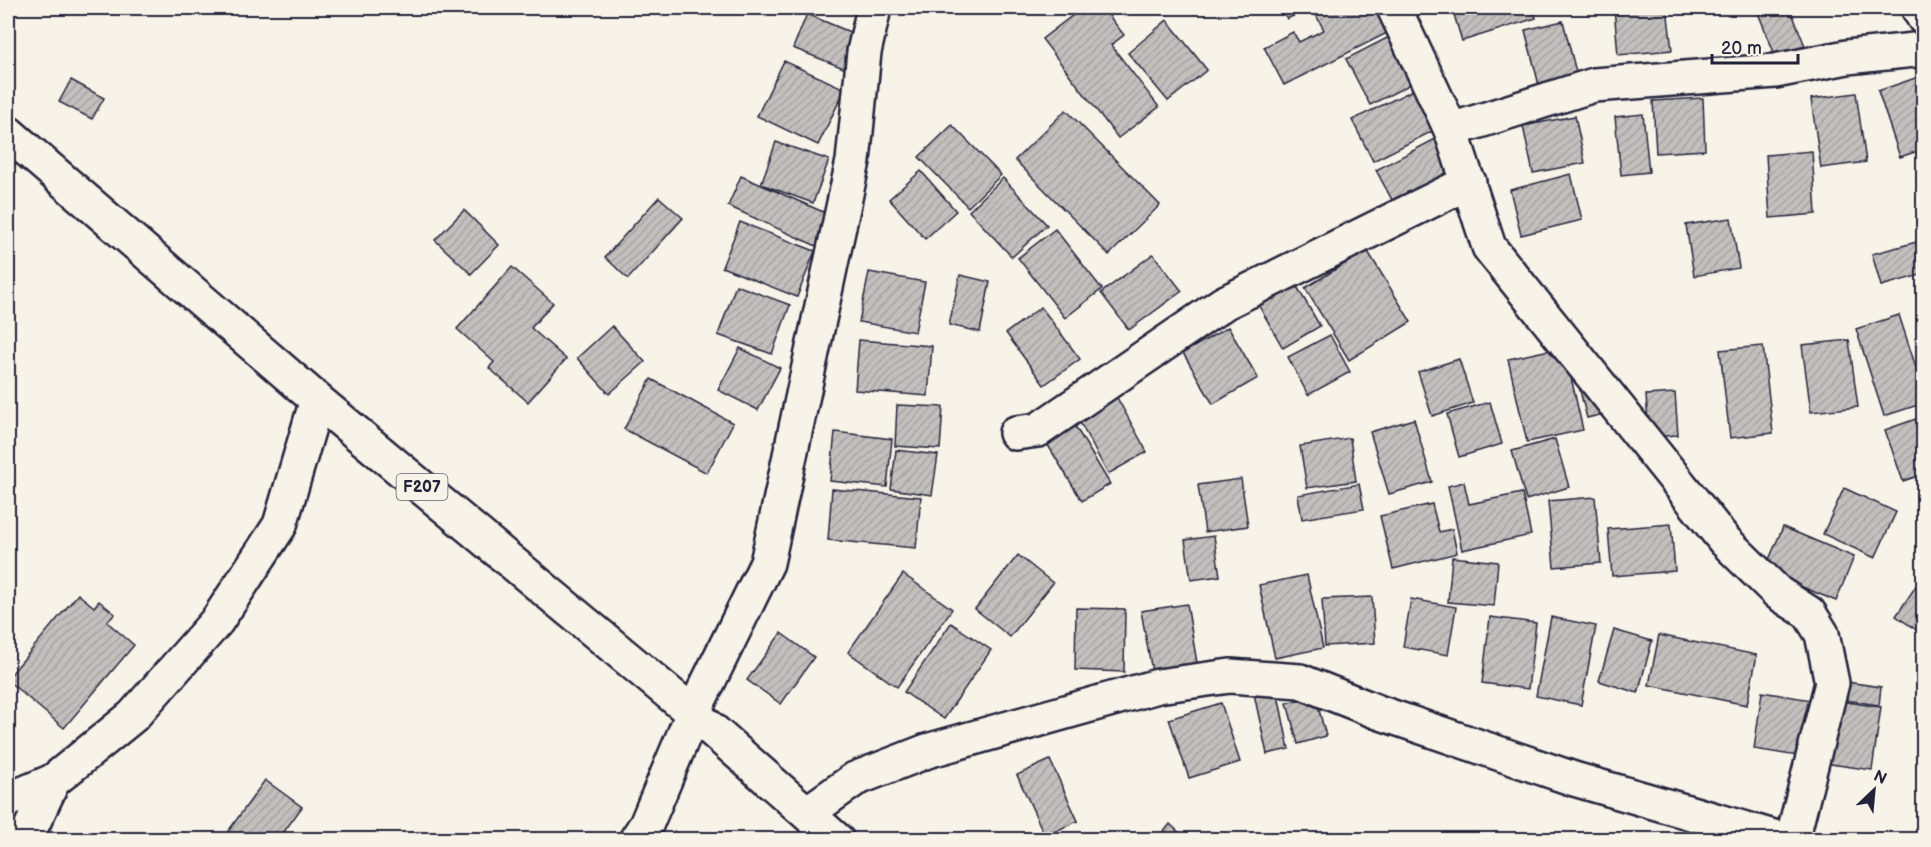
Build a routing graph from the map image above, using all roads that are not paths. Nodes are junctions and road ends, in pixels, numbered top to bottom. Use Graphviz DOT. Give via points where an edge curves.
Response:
graph roads {
  1 [pos="874,8"];
  2 [pos="1394,8"];
  3 [pos="1918,8"];
  4 [pos="1923,18"];
  5 [pos="1923,49"];
  6 [pos="1451,130"];
  7 [pos="8,133"];
  8 [pos="1469,182"];
  9 [pos="317,400"];
  10 [pos="1016,433"];
  11 [pos="693,713"];
  12 [pos="53,781"];
  13 [pos="8,800"];
  14 [pos="807,813"];
  15 [pos="25,840"];
  16 [pos="636,840"];
  17 [pos="837,840"];
  18 [pos="1784,840"];
  19 [pos="1792,840"];
  1 -- 11 [label="street" via="864,52 853,161 767,563"];
  2 -- 6 [label="street"];
  3 -- 4 [label="street"];
  5 -- 6 [label="street" via="1847,57 1775,71 1594,85"];
  6 -- 8 [label="street"];
  7 -- 9 [label="street, F207"];
  8 -- 10 [label="street" via="1224,303 1038,430"];
  8 -- 19 [label="street" via="1489,248 1725,541 1778,593 1809,613 1822,633 1832,683"];
  9 -- 11 [label="street, F207"];
  9 -- 12 [label="street" via="280,525 217,621 133,716"];
  11 -- 14 [label="street, F207"];
  11 -- 16 [label="street"];
  12 -- 13 [label="street"];
  12 -- 15 [label="street"];
  14 -- 17 [label="street, F207"];
  14 -- 18 [label="street" via="855,779 927,751 1158,686 1230,676 1300,681 1574,779"];
}
